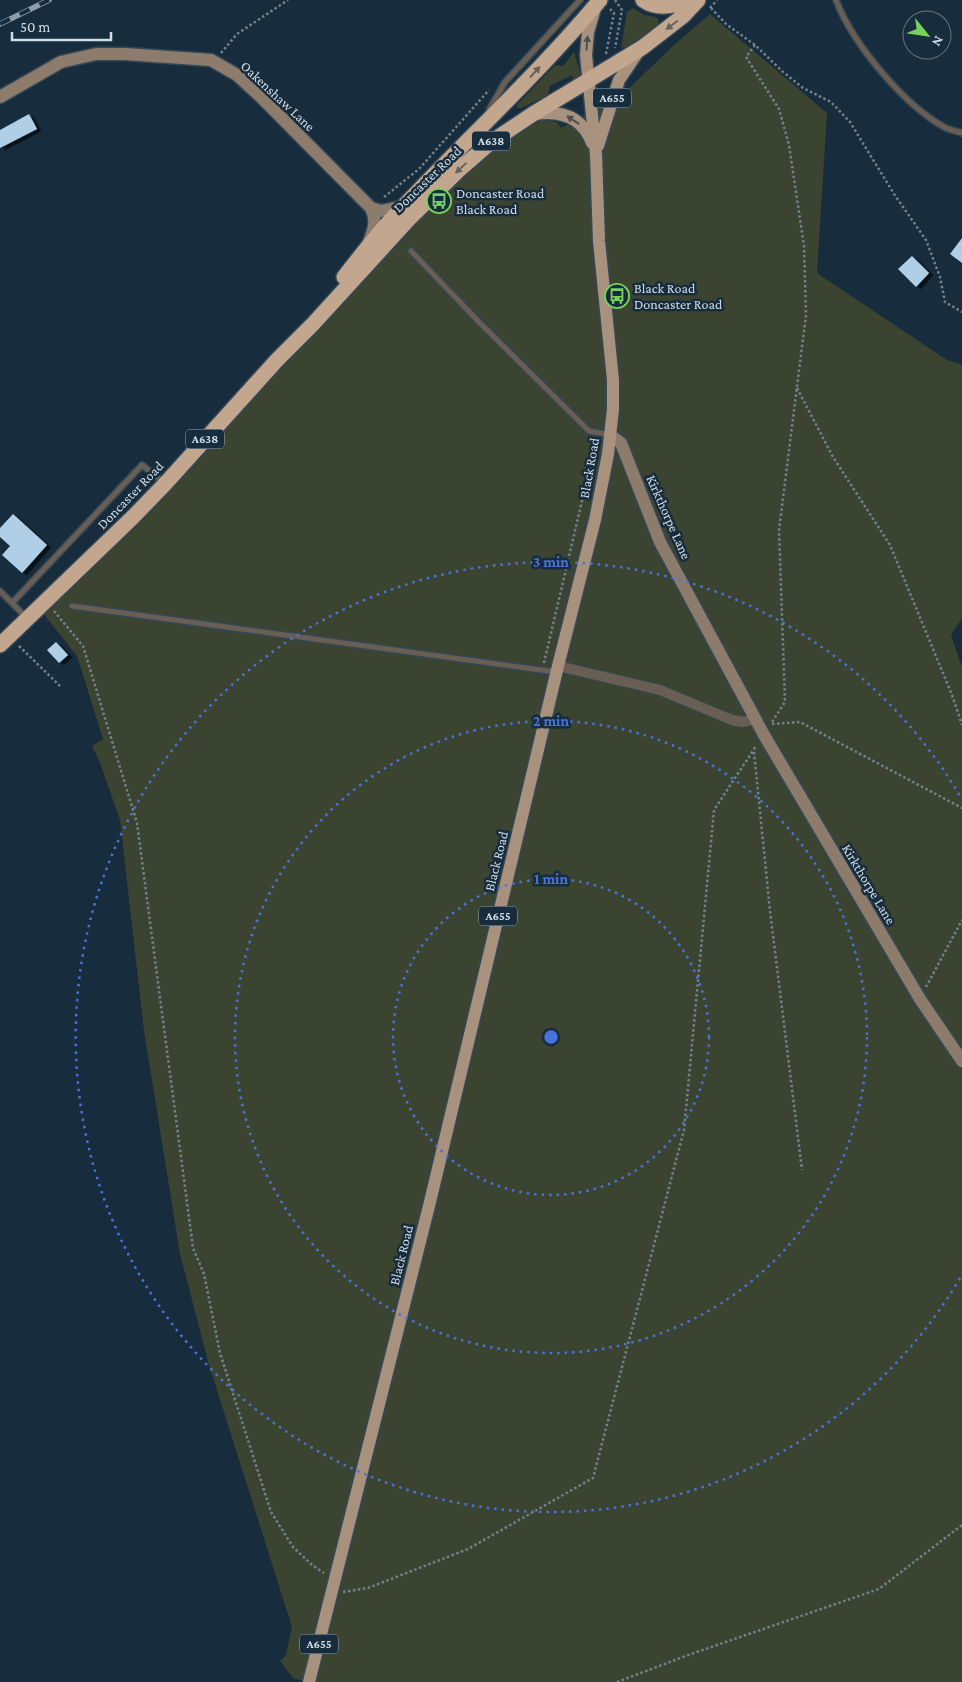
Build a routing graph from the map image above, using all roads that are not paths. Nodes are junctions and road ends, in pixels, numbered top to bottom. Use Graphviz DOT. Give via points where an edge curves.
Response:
graph roads {
  1 [pos="580,0"];
  2 [pos="644,0"];
  3 [pos="692,0"];
  4 [pos="698,0"];
  5 [pos="836,0"];
  6 [pos="603,2"];
  7 [pos="643,47"];
  8 [pos="588,81"];
  9 [pos="0,97"];
  10 [pos="532,114"];
  11 [pos="479,128"];
  12 [pos="962,134"];
  13 [pos="596,155"];
  14 [pos="407,213"];
  15 [pos="377,218"];
  16 [pos="411,251"];
  17 [pos="277,360"];
  18 [pos="604,434"];
  19 [pos="165,484"];
  20 [pos="0,591"];
  21 [pos="12,603"];
  22 [pos="72,606"];
  23 [pos="28,618"];
  24 [pos="5,641"];
  25 [pos="558,669"];
  26 [pos="756,719"];
  27 [pos="962,1062"];
  28 [pos="309,1682"];
  1 -- 11 [label="lane" via="504,82"];
  2 -- 3 [label="highway" via="661,7"];
  4 -- 7 [label="highway, Doncaster Road / A638, one-way"];
  5 -- 12 [label="lane" via="870,59 906,99 944,127"];
  8 -- 6 [label="main road, Black Road / A655, one-way" via="588,32"];
  11 -- 6 [label="highway, Doncaster Road / A638, one-way"];
  7 -- 8 [label="highway, Doncaster Road / A638"];
  7 -- 13 [label="main road, Black Road / A655" via="619,80"];
  8 -- 10 [label="highway, Doncaster Road / A638"];
  8 -- 13 [label="main road, Black Road / A655"];
  9 -- 15 [label="street, Oakenshaw Lane" via="61,62 96,54 211,60 237,75 260,96"];
  13 -- 10 [label="main road, Black Road / A655, one-way" via="578,122 560,112"];
  10 -- 14 [label="highway, Doncaster Road / A638, one-way" via="491,142"];
  11 -- 14 [label="highway, Doncaster Road / A638"];
  13 -- 18 [label="main road, Black Road / A655" via="599,241 613,380"];
  14 -- 15 [label="highway, Doncaster Road / A638"];
  14 -- 15 [label="street" via="386,210"];
  14 -- 17 [label="highway, Doncaster Road / A638" via="313,324"];
  15 -- 17 [label="highway, Doncaster Road / A638" via="367,249"];
  16 -- 18 [label="lane" via="590,431"];
  17 -- 19 [label="highway, Doncaster Road / A638"];
  18 -- 25 [label="main road, Black Road / A655" via="596,520"];
  18 -- 26 [label="street, Kirkthorpe Lane" via="621,443 660,542"];
  19 -- 21 [label="lane" via="142,465"];
  19 -- 23 [label="highway, Doncaster Road / A638"];
  20 -- 21 [label="lane"];
  21 -- 23 [label="lane"];
  22 -- 25 [label="lane" via="542,670"];
  23 -- 24 [label="highway, Doncaster Road / A638"];
  25 -- 26 [label="street" via="660,690 732,720"];
  25 -- 28 [label="main road, Black Road / A655" via="428,1212"];
  26 -- 27 [label="street, Kirkthorpe Lane" via="920,999"];
}
